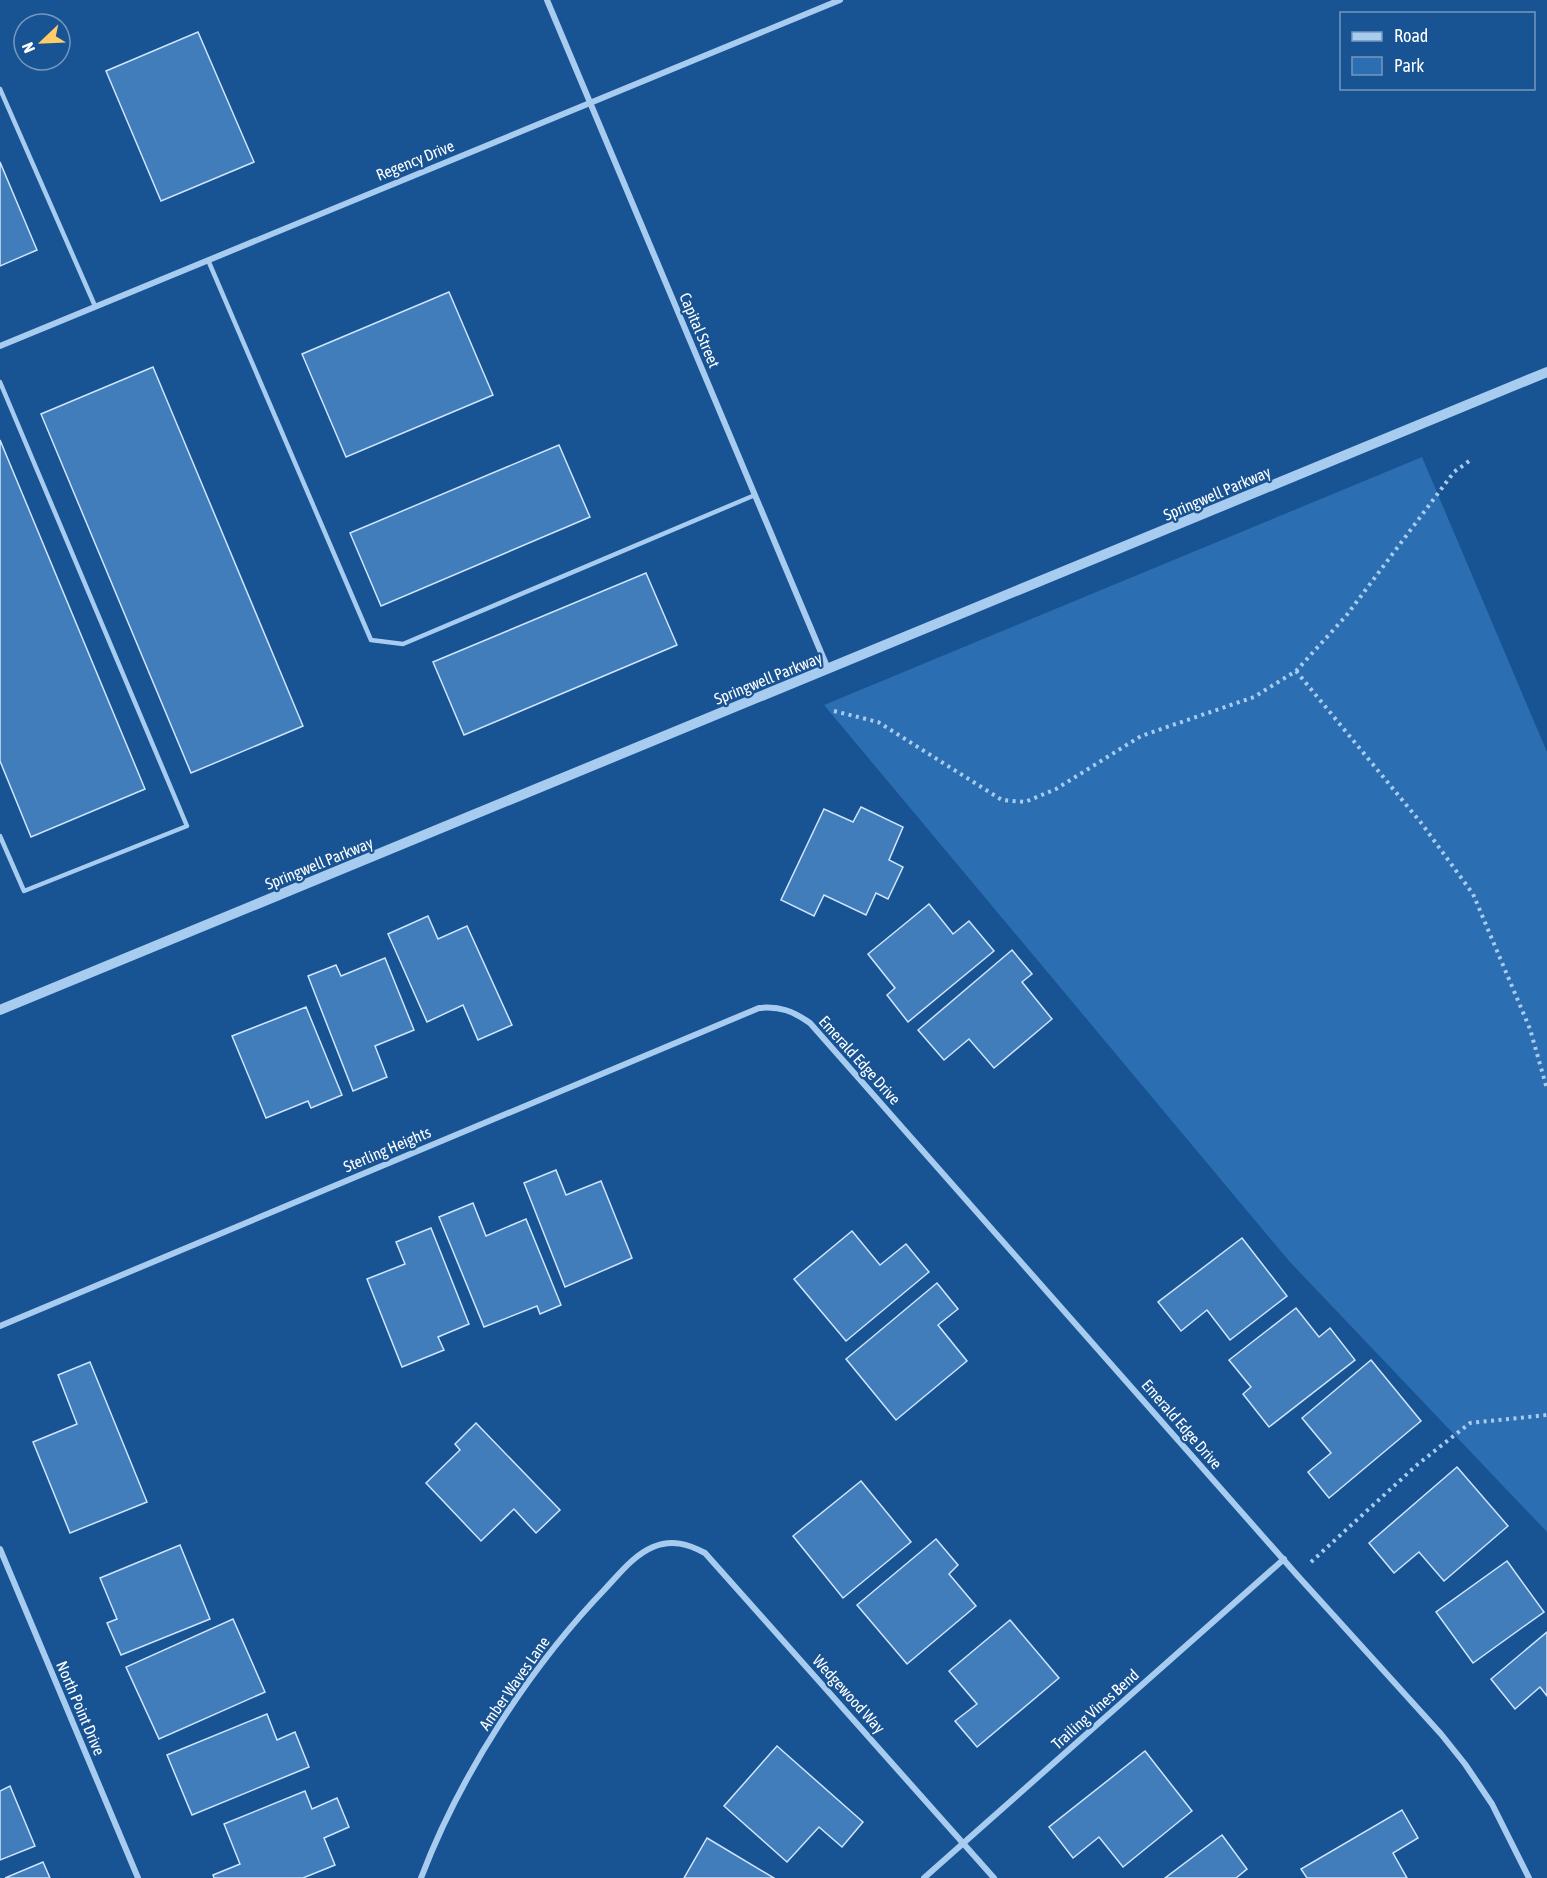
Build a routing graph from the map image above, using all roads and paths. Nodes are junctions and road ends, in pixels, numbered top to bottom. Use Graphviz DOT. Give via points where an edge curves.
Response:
graph roads {
  1 [pos="547,0"];
  2 [pos="840,0"];
  3 [pos="0,89"];
  4 [pos="590,103"];
  5 [pos="208,260"];
  6 [pos="95,306"];
  7 [pos="0,346"];
  8 [pos="1547,372"];
  9 [pos="0,382"];
  10 [pos="1472,459"];
  11 [pos="755,495"];
  12 [pos="829,670"];
  13 [pos="1296,671"];
  14 [pos="834,711"];
  15 [pos="0,836"];
  16 [pos="787,1009"];
  17 [pos="0,1010"];
  18 [pos="1547,1089"];
  19 [pos="0,1326"];
  20 [pos="1547,1415"];
  21 [pos="674,1542"];
  22 [pos="0,1549"];
  23 [pos="1284,1559"];
  24 [pos="1297,1575"];
  25 [pos="963,1843"];
  26 [pos="138,1878"];
  27 [pos="421,1878"];
  28 [pos="924,1878"];
  29 [pos="994,1878"];
  30 [pos="1529,1878"];
  1 -- 4 [label="street, Capital Street"];
  2 -- 4 [label="street, Regency Drive"];
  3 -- 6 [label="lane"];
  4 -- 5 [label="street, Regency Drive"];
  4 -- 11 [label="street, Capital Street"];
  5 -- 6 [label="street, Regency Drive"];
  5 -- 11 [label="lane" via="370,640 403,644"];
  6 -- 7 [label="street, Regency Drive"];
  8 -- 12 [label="street, Springwell Parkway"];
  9 -- 15 [label="lane" via="187,826 24,891"];
  10 -- 13 [label="path" via="1454,472 1346,616"];
  11 -- 12 [label="street, Capital Street"];
  12 -- 17 [label="street, Springwell Parkway"];
  13 -- 14 [label="path" via="1254,697 1141,736 1056,789 1025,802 1002,800 879,722"];
  13 -- 18 [label="path" via="1422,824 1473,894 1530,1029"];
  16 -- 19 [label="street, Sterling Heights" via="759,1008"];
  16 -- 23 [label="street, Emerald Edge Drive" via="810,1023"];
  20 -- 24 [label="path" via="1470,1423 1418,1464"];
  21 -- 25 [label="street, Wedgewood Way" via="705,1553"];
  21 -- 27 [label="street, Amber Waves Lane" via="638,1554 575,1620 517,1698 468,1778"];
  22 -- 26 [label="street, North Point Drive"];
  23 -- 24 [label="street, Emerald Edge Drive"];
  23 -- 25 [label="street, Trailing Vines Bend"];
  24 -- 30 [label="street, Emerald Edge Drive" via="1465,1764 1492,1804"];
  25 -- 28 [label="street, Trailing Vines Bend"];
  25 -- 29 [label="street, Wedgewood Way"];
}
